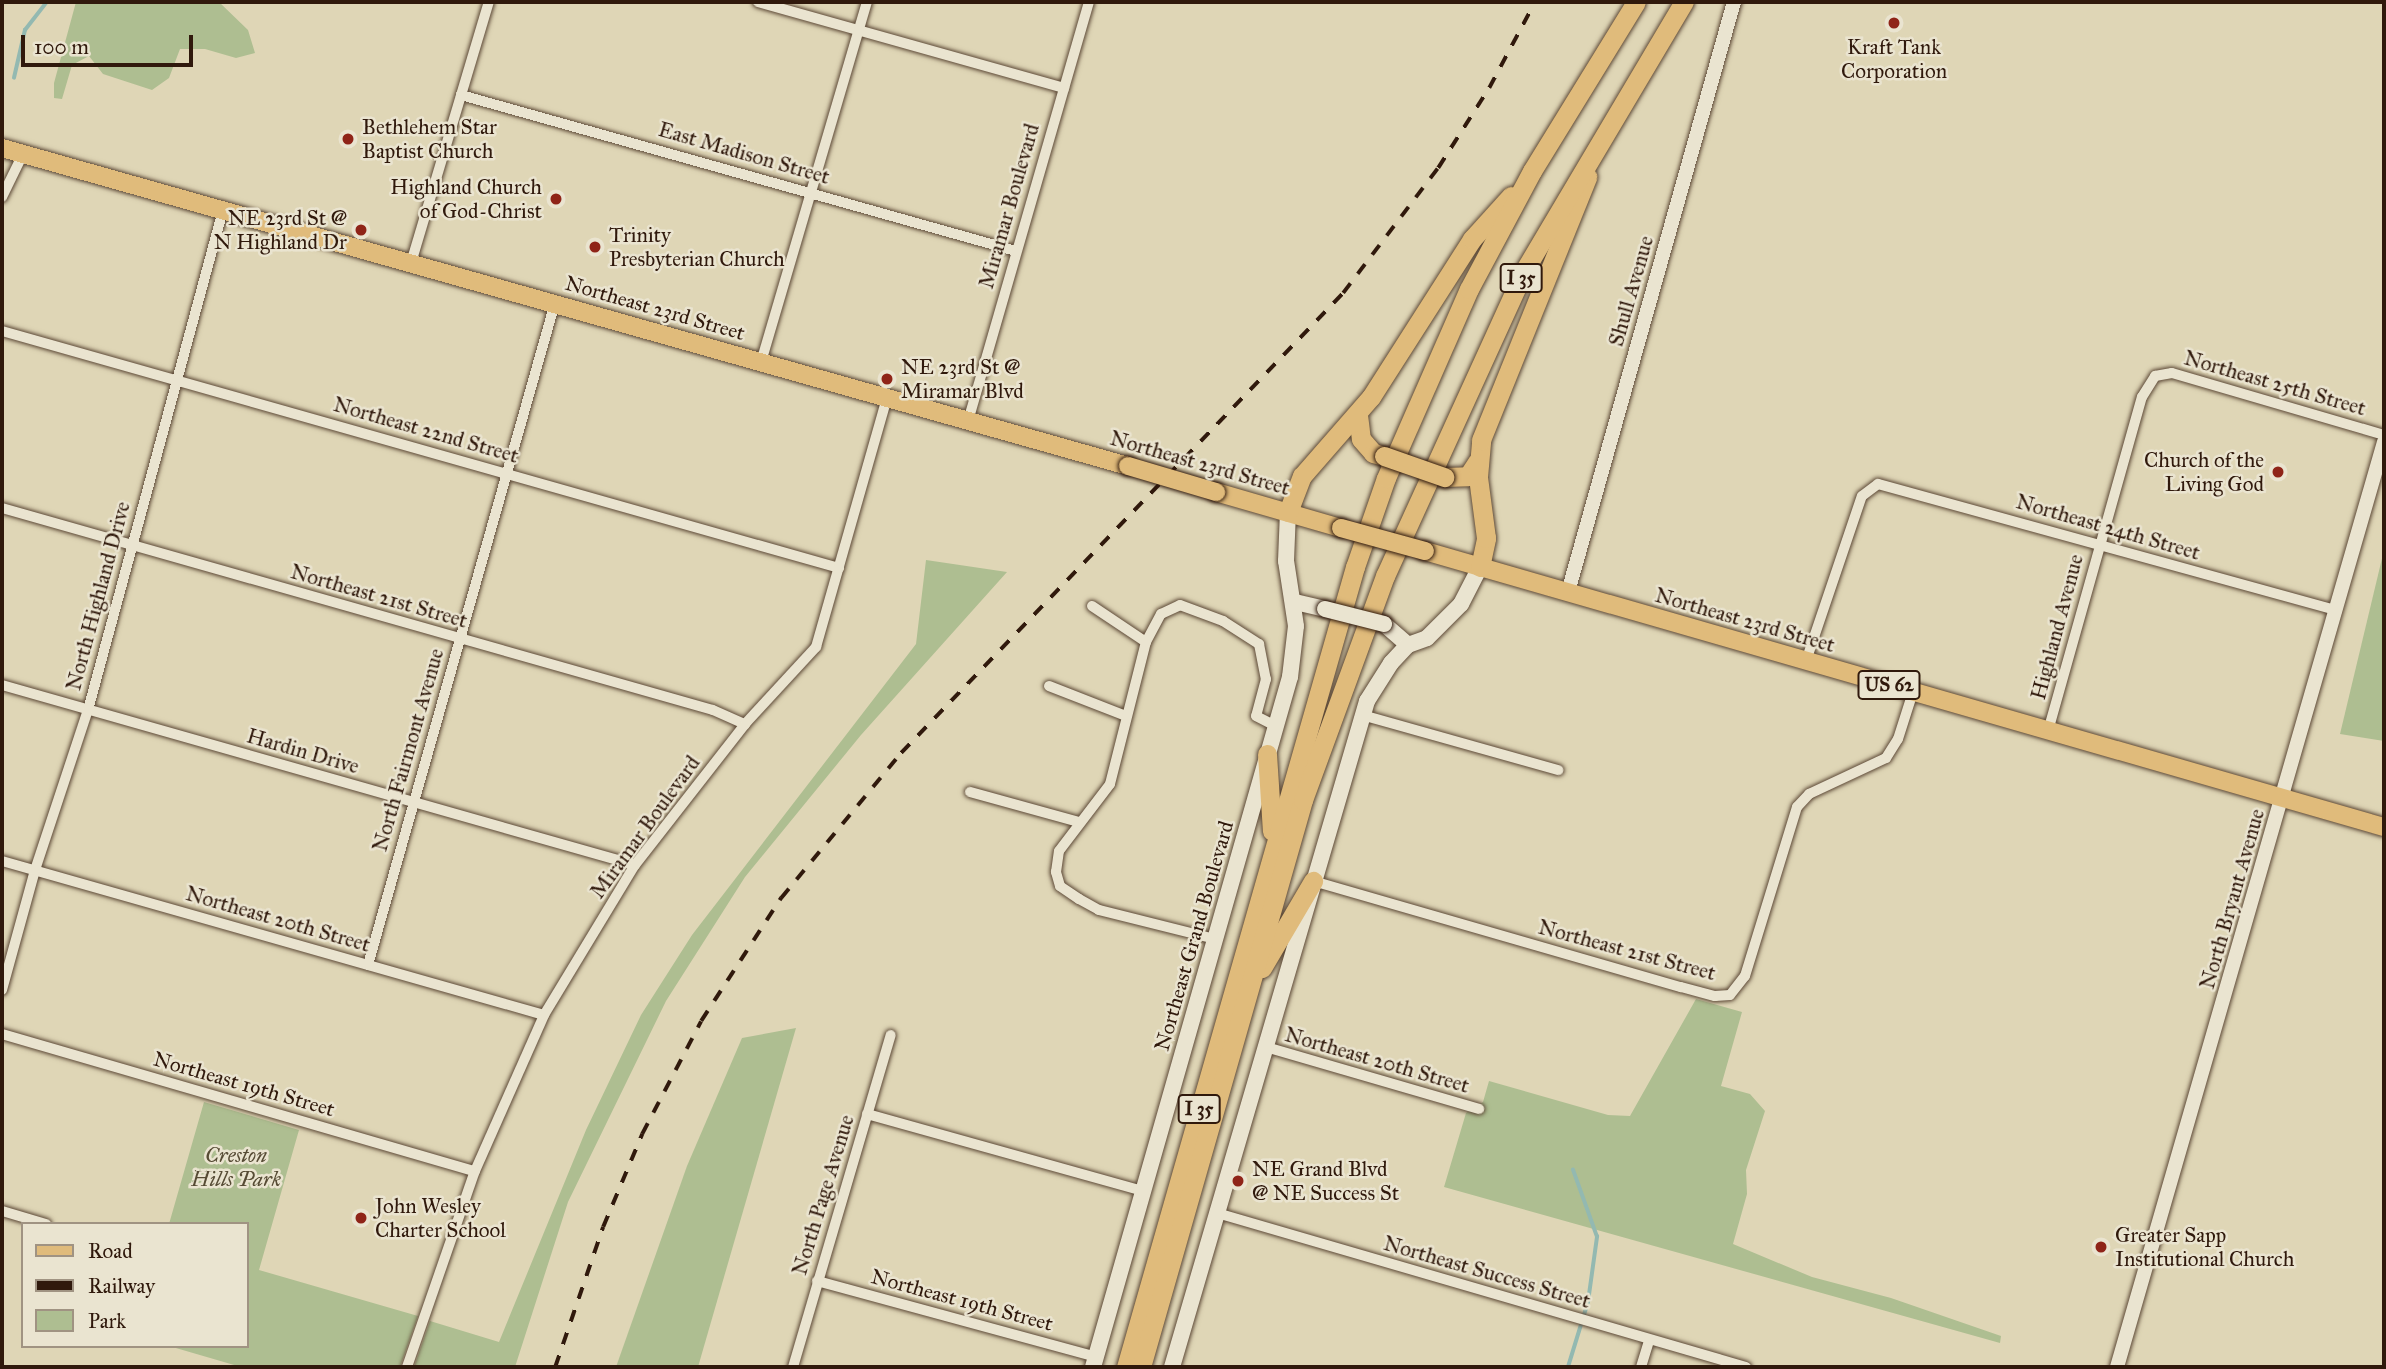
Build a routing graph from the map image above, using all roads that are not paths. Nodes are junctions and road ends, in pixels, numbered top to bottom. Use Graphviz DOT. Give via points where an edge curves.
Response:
graph roads {
  1 [pos="489,2"];
  2 [pos="758,2"];
  3 [pos="867,2"];
  4 [pos="1089,2"];
  5 [pos="1636,2"];
  6 [pos="1684,2"];
  7 [pos="1734,2"];
  8 [pos="859,29"];
  9 [pos="1064,88"];
  10 [pos="461,94"];
  11 [pos="1601,137"];
  12 [pos="2,148"];
  13 [pos="23,154"];
  14 [pos="1532,171"];
  15 [pos="811,191"];
  16 [pos="2,197"];
  17 [pos="223,209"];
  18 [pos="1016,251"];
  19 [pos="411,263"];
  20 [pos="555,303"];
  21 [pos="2,331"];
  22 [pos="761,362"];
  23 [pos="2155,376"];
  24 [pos="175,379"];
  25 [pos="887,397"];
  26 [pos="1358,415"];
  27 [pos="968,421"];
  28 [pos="2384,435"];
  29 [pos="2384,442"];
  30 [pos="1477,461"];
  31 [pos="504,472"];
  32 [pos="2,508"];
  33 [pos="1288,512"];
  34 [pos="132,545"];
  35 [pos="2099,545"];
  36 [pos="1480,567"];
  37 [pos="839,568"];
  38 [pos="1568,592"];
  39 [pos="1295,602"];
  40 [pos="1092,606"];
  41 [pos="2337,610"];
  42 [pos="459,639"];
  43 [pos="1146,642"];
  44 [pos="1408,645"];
  45 [pos="1806,661"];
  46 [pos="2,685"];
  47 [pos="1049,686"];
  48 [pos="1913,692"];
  49 [pos="88,710"];
  50 [pos="1362,715"];
  51 [pos="1126,716"];
  52 [pos="745,723"];
  53 [pos="1276,726"];
  54 [pos="2048,730"];
  55 [pos="1267,754"];
  56 [pos="1558,770"];
  57 [pos="970,792"];
  58 [pos="2284,797"];
  59 [pos="411,802"];
  60 [pos="1079,822"];
  61 [pos="2384,827"];
  62 [pos="1273,850"];
  63 [pos="2,861"];
  64 [pos="635,865"];
  65 [pos="35,870"];
  66 [pos="1313,881"];
  67 [pos="1215,939"];
  68 [pos="368,965"];
  69 [pos="1248,989"];
  70 [pos="2,990"];
  71 [pos="544,1014"];
  72 [pos="2,1034"];
  73 [pos="891,1035"];
  74 [pos="1265,1047"];
  75 [pos="1479,1109"];
  76 [pos="867,1114"];
  77 [pos="475,1171"];
  78 [pos="1143,1191"];
  79 [pos="2,1211"];
  80 [pos="1217,1213"];
  81 [pos="39,1222"];
  82 [pos="817,1281"];
  83 [pos="1649,1340"];
  84 [pos="1095,1362"];
  85 [pos="407,1367"];
  86 [pos="793,1367"];
  87 [pos="1126,1367"];
  88 [pos="1142,1367"];
  89 [pos="1172,1367"];
  90 [pos="1641,1367"];
  91 [pos="1746,1367"];
  92 [pos="2117,1367"];
  1 -- 10 [label="street"];
  2 -- 8 [label="street"];
  3 -- 8 [label="street"];
  4 -- 9 [label="street, Miramar Boulevard"];
  5 -- 14 [label="highway, I 35"];
  6 -- 11 [label="highway, I 35"];
  7 -- 38 [label="street, Shull Avenue"];
  8 -- 9 [label="street"];
  8 -- 15 [label="street"];
  9 -- 18 [label="street, Miramar Boulevard"];
  10 -- 15 [label="street, East Madison Street"];
  10 -- 19 [label="street"];
  11 -- 30 [label="highway" via="1574,216 1481,439"];
  11 -- 69 [label="highway, I 35" via="1524,271 1420,491 1316,762"];
  12 -- 13 [label="main road, Northeast 23rd Street"];
  13 -- 16 [label="street"];
  13 -- 17 [label="main road, Northeast 23rd Street"];
  14 -- 26 [label="highway" via="1472,239"];
  14 -- 62 [label="highway, I 35" via="1469,289 1386,478 1355,567"];
  15 -- 18 [label="street, East Madison Street"];
  15 -- 22 [label="street"];
  17 -- 19 [label="main road, Northeast 23rd Street"];
  17 -- 24 [label="street, North Highland Drive"];
  18 -- 27 [label="street, Miramar Boulevard"];
  19 -- 20 [label="main road, Northeast 23rd Street"];
  20 -- 22 [label="main road, Northeast 23rd Street"];
  20 -- 31 [label="street, North Fairmont Avenue"];
  21 -- 24 [label="street, Northeast 22nd Street"];
  22 -- 25 [label="main road, Northeast 23rd Street"];
  23 -- 28 [label="street, Northeast 25th Street" via="2172,373"];
  23 -- 35 [label="street, Highland Avenue" via="2142,397"];
  24 -- 31 [label="street, Northeast 22nd Street"];
  24 -- 34 [label="street, North Highland Drive"];
  25 -- 27 [label="main road, Northeast 23rd Street"];
  25 -- 37 [label="street, Miramar Boulevard"];
  26 -- 30 [label="highway, bridge" via="1361,439 1373,453 1444,477 1468,477"];
  26 -- 33 [label="highway" via="1302,476"];
  27 -- 33 [label="main road, Northeast 23rd Street, bridge"];
  29 -- 41 [label="street, North Bryant Avenue"];
  30 -- 36 [label="highway" via="1486,538"];
  31 -- 37 [label="street, Northeast 22nd Street"];
  31 -- 42 [label="street, North Fairmont Avenue"];
  32 -- 34 [label="street, Northeast 21st Street"];
  33 -- 36 [label="main road, Northeast 23rd Street / US 62, bridge"];
  33 -- 39 [label="main road, Northeast Grand Boulevard" via="1286,561"];
  34 -- 42 [label="street, Northeast 21st Street"];
  34 -- 49 [label="street, North Highland Drive"];
  35 -- 41 [label="street, Northeast 24th Street"];
  35 -- 45 [label="street, Northeast 24th Street" via="1892,486 1870,487 1856,511"];
  35 -- 54 [label="street, Highland Avenue"];
  36 -- 38 [label="main road, Northeast 23rd Street / US 62"];
  36 -- 44 [label="main road" via="1472,588 1445,623 1427,638"];
  37 -- 52 [label="street, Miramar Boulevard" via="816,647"];
  38 -- 45 [label="main road, Northeast 23rd Street / US 62"];
  39 -- 44 [label="main road, bridge" via="1384,624"];
  39 -- 53 [label="main road, Northeast Grand Boulevard" via="1294,648"];
  40 -- 43 [label="street"];
  41 -- 58 [label="street, North Bryant Avenue"];
  42 -- 52 [label="street, Northeast 21st Street"];
  42 -- 59 [label="street, North Fairmont Avenue"];
  43 -- 51 [label="street"];
  43 -- 53 [label="street" via="1161,614 1180,605 1223,621 1259,644 1266,679 1256,716"];
  44 -- 50 [label="main road" via="1375,684"];
  45 -- 48 [label="main road, Northeast 23rd Street / US 62"];
  46 -- 49 [label="street, Hardin Drive"];
  47 -- 51 [label="street"];
  48 -- 54 [label="main road, Northeast 23rd Street / US 62"];
  48 -- 66 [label="street, Northeast 21st Street" via="1898,739 1886,758 1809,794 1797,807 1745,976 1730,995 1681,987"];
  49 -- 59 [label="street, Hardin Drive"];
  49 -- 65 [label="street, North Highland Drive"];
  50 -- 56 [label="street"];
  50 -- 66 [label="main road"];
  51 -- 60 [label="street" via="1110,784"];
  52 -- 64 [label="street, Miramar Boulevard"];
  53 -- 55 [label="main road, Northeast Grand Boulevard"];
  54 -- 58 [label="main road, Northeast 23rd Street / US 62"];
  55 -- 62 [label="highway"];
  55 -- 67 [label="main road, Northeast Grand Boulevard"];
  57 -- 60 [label="street"];
  58 -- 61 [label="main road, Northeast 23rd Street / US 62"];
  58 -- 92 [label="street, North Bryant Avenue"];
  59 -- 64 [label="street, Hardin Drive"];
  59 -- 68 [label="street, North Fairmont Avenue"];
  60 -- 67 [label="street" via="1059,851 1056,872 1060,886 1099,910"];
  62 -- 87 [label="highway, I 35"];
  63 -- 65 [label="street, Northeast 20th Street"];
  64 -- 71 [label="street, Miramar Boulevard"];
  65 -- 68 [label="street, Northeast 20th Street"];
  65 -- 70 [label="street, North Highland Drive"];
  66 -- 69 [label="highway"];
  66 -- 74 [label="main road"];
  67 -- 78 [label="main road, Northeast Grand Boulevard"];
  68 -- 71 [label="street, Northeast 20th Street"];
  69 -- 88 [label="highway, I 35"];
  71 -- 77 [label="street, Miramar Boulevard"];
  72 -- 77 [label="street, Northeast 19th Street"];
  73 -- 76 [label="street, North Page Avenue"];
  74 -- 75 [label="street, Northeast 20th Street"];
  74 -- 80 [label="main road"];
  76 -- 78 [label="street"];
  76 -- 82 [label="street, North Page Avenue"];
  77 -- 85 [label="street, Miramar Boulevard"];
  78 -- 84 [label="main road, Northeast Grand Boulevard"];
  79 -- 81 [label="street"];
  80 -- 83 [label="street, Northeast Success Street"];
  80 -- 89 [label="main road"];
  82 -- 84 [label="street, Northeast 19th Street"];
  82 -- 86 [label="street, North Page Avenue"];
  83 -- 90 [label="street"];
  83 -- 91 [label="street, Northeast Success Street"];
}
